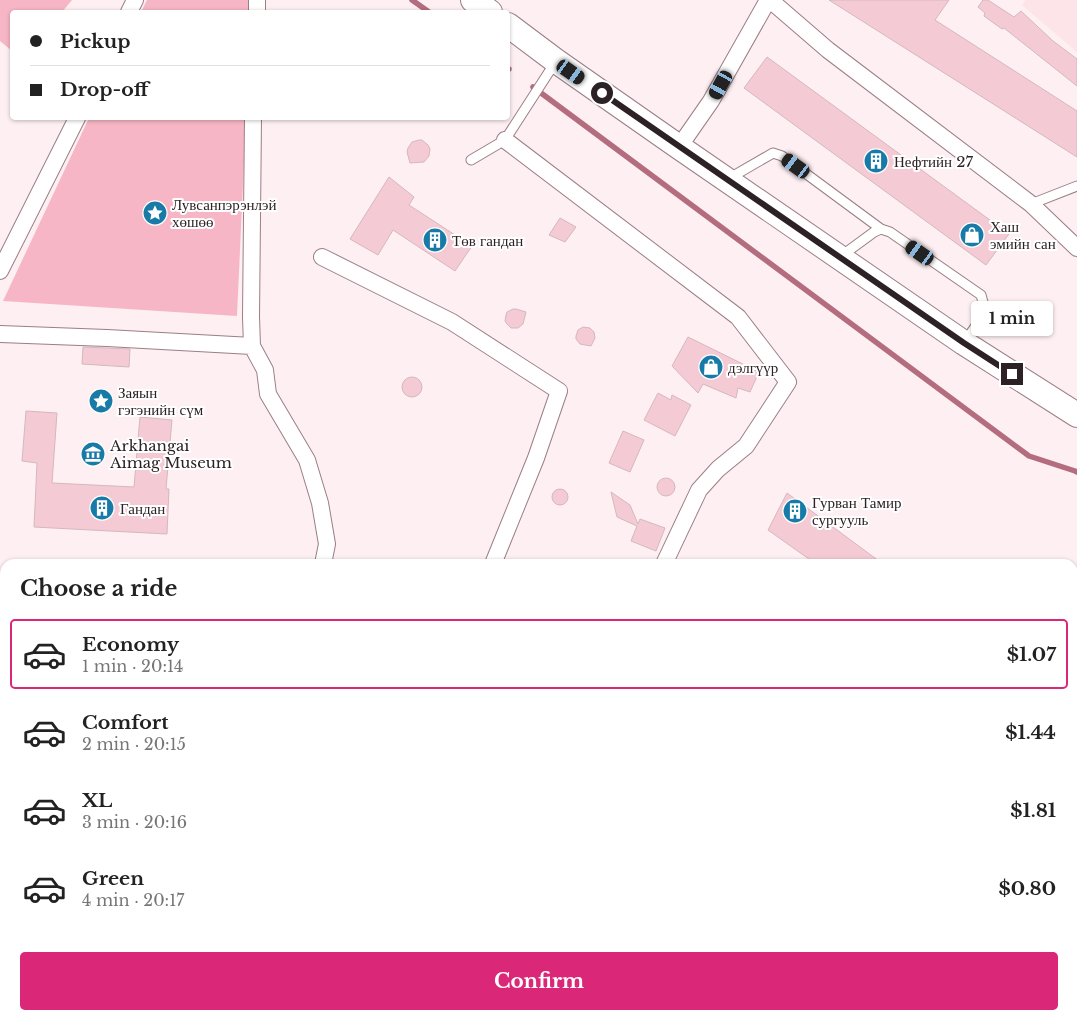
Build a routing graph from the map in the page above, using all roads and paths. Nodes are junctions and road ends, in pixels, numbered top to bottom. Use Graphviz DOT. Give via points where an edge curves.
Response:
graph roads {
  1 [pos="769,0"];
  2 [pos="510,27"];
  3 [pos="550,70"];
  4 [pos="76,120"];
  5 [pos="253,120"];
  6 [pos="504,140"];
  7 [pos="679,147"];
  8 [pos="471,160"];
  9 [pos="727,180"];
  10 [pos="1077,186"];
  11 [pos="1031,204"];
  12 [pos="881,229"];
  13 [pos="1077,248"];
  14 [pos="322,257"];
  15 [pos="840,258"];
  16 [pos="0,270"];
  17 [pos="0,334"];
  18 [pos="964,343"];
  19 [pos="252,346"];
  20 [pos="1077,415"];
  21 [pos="324,559"];
  22 [pos="495,559"];
  23 [pos="666,559"];
  1 -- 7 [label="street" via="711,102"];
  1 -- 11 [label="street" via="828,50"];
  2 -- 3 [label="street"];
  3 -- 6 [label="lane"];
  3 -- 7 [label="street"];
  4 -- 16 [label="street"];
  5 -- 19 [label="street"];
  6 -- 8 [label="lane"];
  6 -- 23 [label="street" via="738,317 788,382 746,446 699,490"];
  7 -- 9 [label="street"];
  9 -- 12 [label="lane" via="773,153 782,156"];
  9 -- 15 [label="street"];
  10 -- 11 [label="lane"];
  11 -- 13 [label="street"];
  12 -- 15 [label="lane"];
  12 -- 18 [label="lane" via="981,295 982,317"];
  14 -- 22 [label="street" via="452,322 559,391"];
  15 -- 18 [label="street"];
  17 -- 19 [label="street"];
  18 -- 20 [label="street"];
  19 -- 21 [label="street" via="265,370 268,394 307,460 320,503 327,544"];
}
